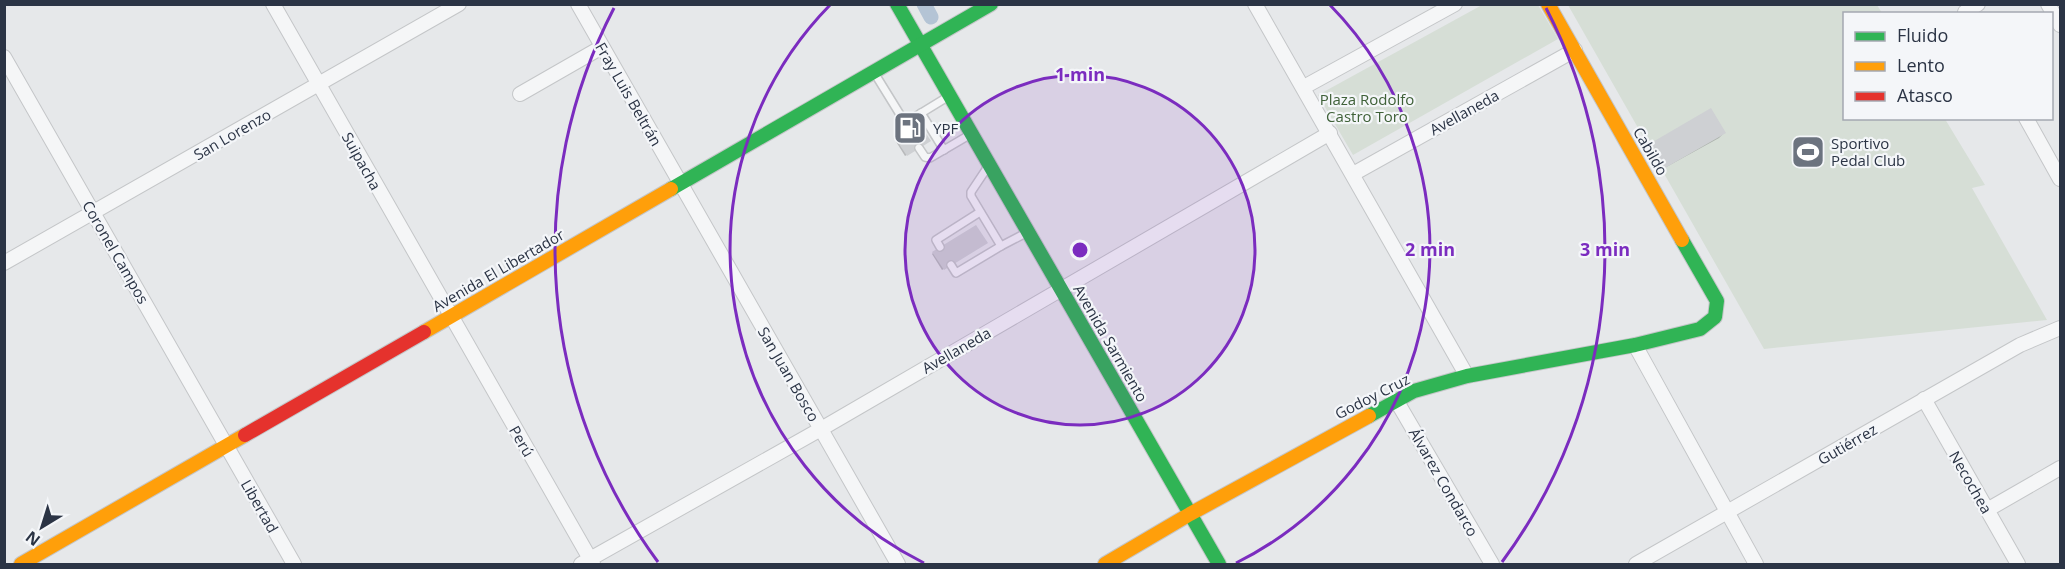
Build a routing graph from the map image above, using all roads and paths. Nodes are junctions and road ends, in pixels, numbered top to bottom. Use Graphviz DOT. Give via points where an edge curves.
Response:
graph roads {
  1 [pos="273,4"];
  2 [pos="459,4"];
  3 [pos="578,4"];
  4 [pos="897,4"];
  5 [pos="991,4"];
  6 [pos="1255,4"];
  7 [pos="1455,4"];
  8 [pos="1548,4"];
  9 [pos="1978,4"];
  10 [pos="1964,10"];
  11 [pos="2053,12"];
  12 [pos="2061,25"];
  13 [pos="919,45"];
  14 [pos="602,47"];
  15 [pos="1575,50"];
  16 [pos="4,57"];
  17 [pos="874,71"];
  18 [pos="318,84"];
  19 [pos="1304,87"];
  20 [pos="520,94"];
  21 [pos="949,96"];
  22 [pos="921,112"];
  23 [pos="2027,120"];
  24 [pos="1330,133"];
  25 [pos="971,134"];
  26 [pos="920,148"];
  27 [pos="944,150"];
  28 [pos="989,166"];
  29 [pos="1353,174"];
  30 [pos="2061,179"];
  31 [pos="680,184"];
  32 [pos="980,212"];
  33 [pos="94,213"];
  34 [pos="962,223"];
  35 [pos="966,230"];
  36 [pos="1028,232"];
  37 [pos="1001,246"];
  38 [pos="940,247"];
  39 [pos="978,249"];
  40 [pos="983,257"];
  41 [pos="4,263"];
  42 [pos="951,265"];
  43 [pos="1060,289"];
  44 [pos="450,317"];
  45 [pos="1715,317"];
  46 [pos="2061,328"];
  47 [pos="1635,345"];
  48 [pos="1467,376"];
  49 [pos="1924,399"];
  50 [pos="1396,400"];
  51 [pos="821,429"];
  52 [pos="226,447"];
  53 [pos="2061,468"];
  54 [pos="1987,510"];
  55 [pos="1727,513"];
  56 [pos="1190,514"];
  57 [pos="588,563"];
  58 [pos="21,564"];
  59 [pos="294,564"];
  60 [pos="898,564"];
  61 [pos="1105,564"];
  62 [pos="1219,564"];
  63 [pos="1492,564"];
  64 [pos="1636,564"];
  65 [pos="1756,564"];
  66 [pos="2018,564"];
  1 -- 18 [label="street, Suipacha"];
  2 -- 18 [label="street, San Lorenzo"];
  3 -- 14 [label="street, Fray Luis Beltrán"];
  4 -- 13 [label="main road, Avenida Sarmiento"];
  5 -- 13 [label="main road, Avenida El Libertador"];
  6 -- 19 [label="street"];
  7 -- 19 [label="street"];
  8 -- 15 [label="main road, Cabildo"];
  9 -- 10 [label="street"];
  11 -- 12 [label="street"];
  13 -- 17 [label="main road, Avenida El Libertador"];
  13 -- 21 [label="main road, Avenida Sarmiento"];
  14 -- 20 [label="street"];
  14 -- 31 [label="street, Fray Luis Beltrán"];
  15 -- 29 [label="street, Avellaneda"];
  15 -- 45 [label="main road, Cabildo" via="1717,300"];
  16 -- 33 [label="street, Coronel Campos"];
  17 -- 22 [label="lane" via="907,126"];
  17 -- 31 [label="main road, Avenida El Libertador"];
  18 -- 33 [label="street, San Lorenzo"];
  18 -- 44 [label="street, Suipacha"];
  19 -- 24 [label="street"];
  21 -- 22 [label="lane"];
  21 -- 25 [label="main road, Avenida Sarmiento"];
  22 -- 27 [label="lane"];
  23 -- 30 [label="street"];
  24 -- 29 [label="street"];
  24 -- 43 [label="street, Avellaneda"];
  25 -- 27 [label="lane"];
  25 -- 28 [label="main road, Avenida Sarmiento"];
  26 -- 27 [label="lane" via="927,158"];
  28 -- 32 [label="lane" via="971,192"];
  28 -- 36 [label="main road, Avenida Sarmiento"];
  29 -- 48 [label="street"];
  31 -- 44 [label="main road, Avenida El Libertador"];
  31 -- 51 [label="street, San Juan Bosco"];
  32 -- 34 [label="lane"];
  32 -- 37 [label="lane"];
  33 -- 41 [label="street, San Lorenzo"];
  33 -- 52 [label="street, Coronel Campos"];
  34 -- 35 [label="lane"];
  34 -- 38 [label="lane" via="936,240"];
  36 -- 37 [label="lane"];
  36 -- 43 [label="main road, Avenida Sarmiento"];
  37 -- 40 [label="lane"];
  39 -- 40 [label="lane"];
  40 -- 42 [label="lane" via="956,273"];
  43 -- 51 [label="street, Avellaneda"];
  43 -- 56 [label="main road, Avenida Sarmiento"];
  44 -- 52 [label="main road, Avenida El Libertador"];
  44 -- 57 [label="street, Perú"];
  45 -- 47 [label="main road, Godoy Cruz" via="1700,329"];
  46 -- 49 [label="street, Gutiérrez" via="2020,345"];
  47 -- 48 [label="main road, Godoy Cruz"];
  47 -- 55 [label="street"];
  48 -- 50 [label="main road, Godoy Cruz"];
  49 -- 54 [label="street, Necochea"];
  49 -- 55 [label="street, Gutiérrez"];
  50 -- 56 [label="main road, Godoy Cruz"];
  50 -- 63 [label="street, Álvarez Condarco"];
  51 -- 57 [label="street, Avellaneda"];
  51 -- 60 [label="street, San Juan Bosco"];
  52 -- 58 [label="main road, Avenida El Libertador"];
  52 -- 59 [label="street, Libertad"];
  53 -- 54 [label="street"];
  54 -- 66 [label="street, Necochea"];
  55 -- 64 [label="street, Gutiérrez"];
  55 -- 65 [label="street"];
  56 -- 61 [label="main road, Godoy Cruz"];
  56 -- 62 [label="main road, Avenida Sarmiento"];
}
